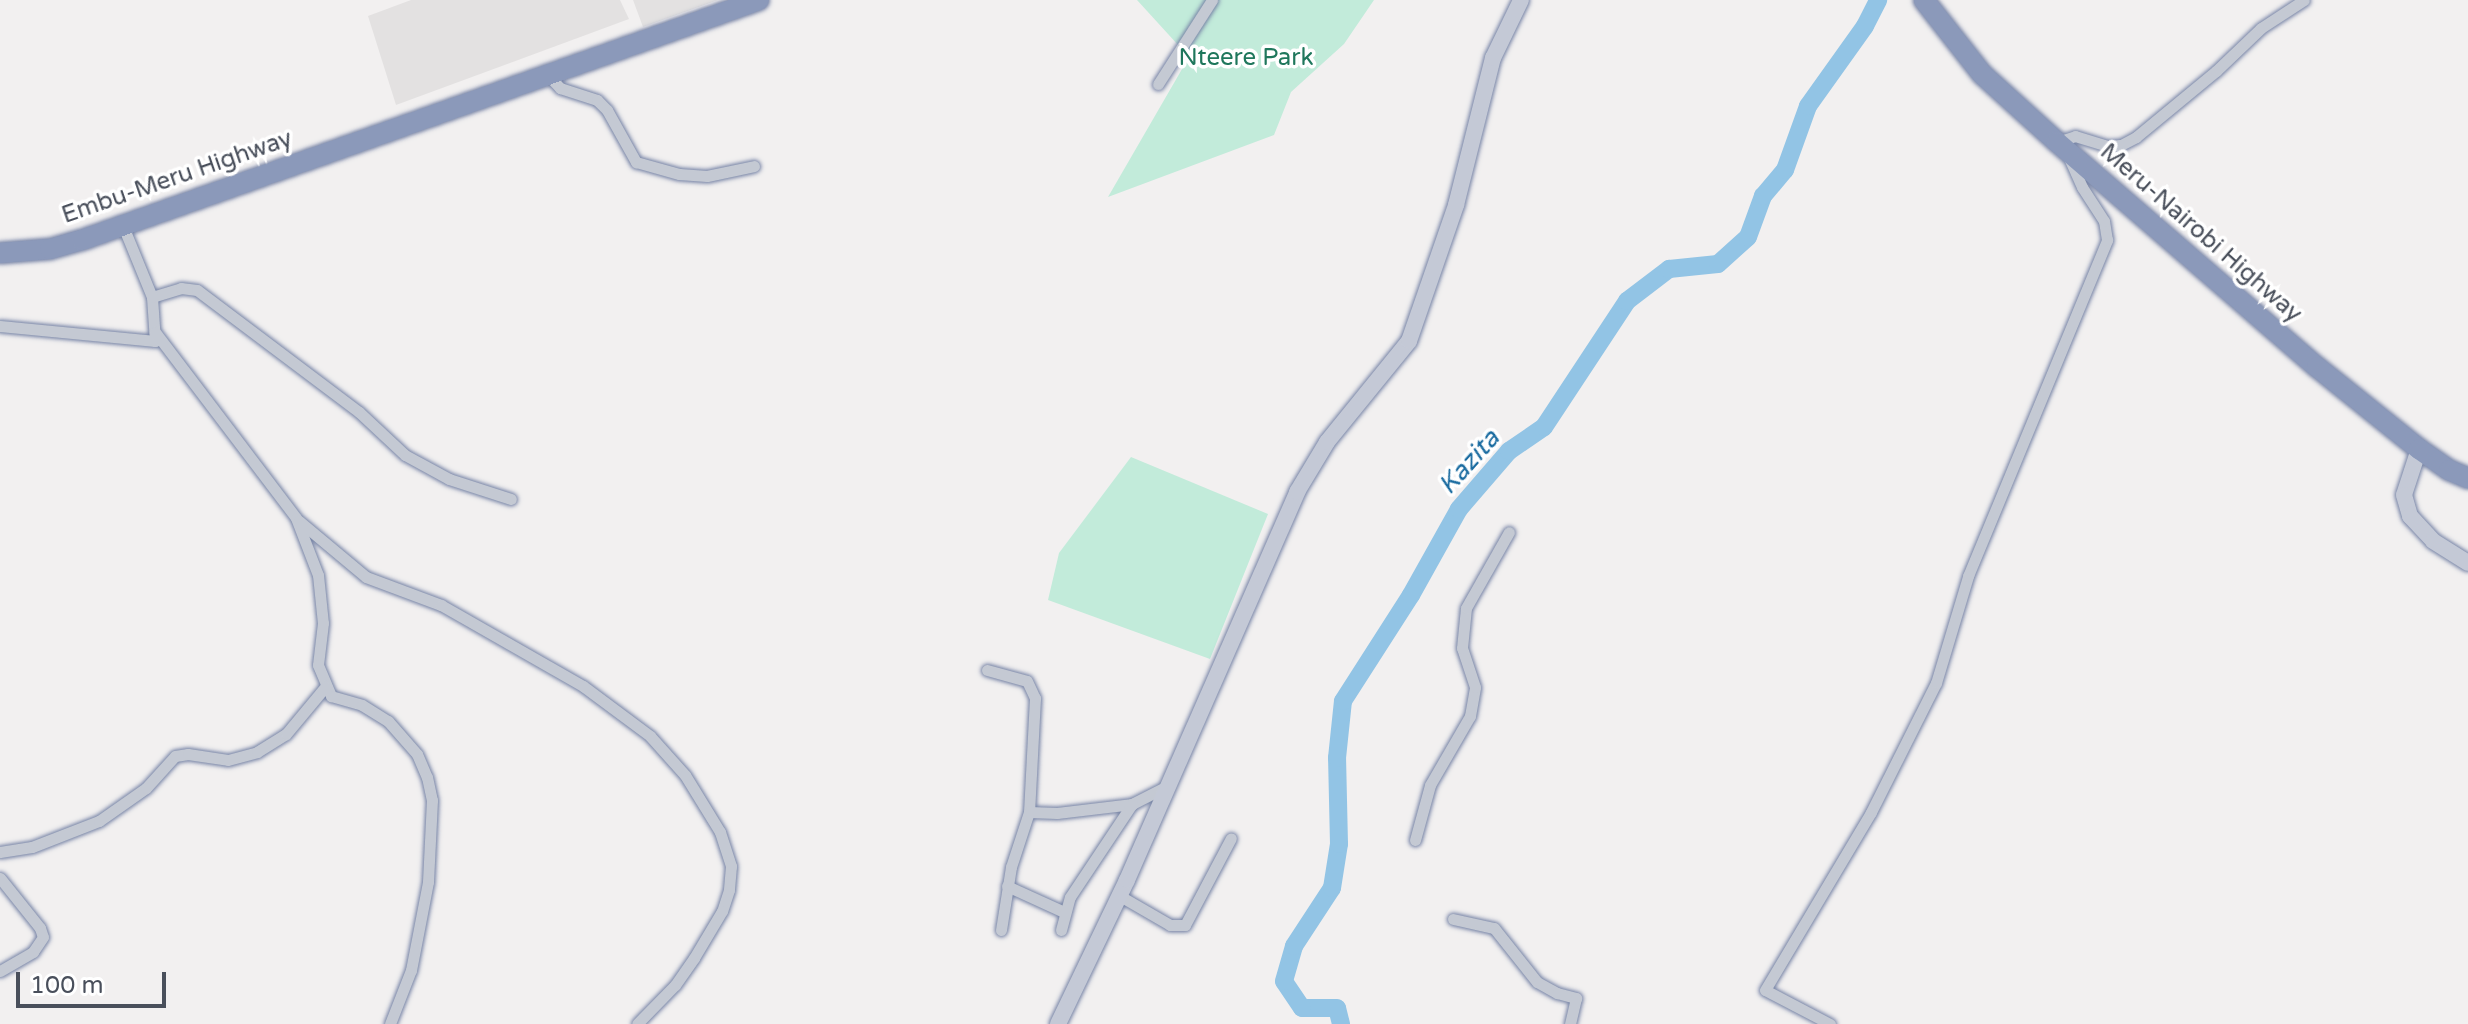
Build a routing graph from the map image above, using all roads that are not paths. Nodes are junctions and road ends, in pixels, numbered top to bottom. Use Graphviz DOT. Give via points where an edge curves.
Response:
graph roads {
  1 [pos="759,0"];
  2 [pos="1212,0"];
  3 [pos="1521,0"];
  4 [pos="1924,0"];
  5 [pos="2304,0"];
  6 [pos="548,75"];
  7 [pos="1158,84"];
  8 [pos="2061,146"];
  9 [pos="754,166"];
  10 [pos="123,226"];
  11 [pos="0,253"];
  12 [pos="152,297"];
  13 [pos="0,326"];
  14 [pos="155,337"];
  15 [pos="2419,449"];
  16 [pos="2468,477"];
  17 [pos="511,499"];
  18 [pos="296,518"];
  19 [pos="1509,532"];
  20 [pos="2468,563"];
  21 [pos="987,670"];
  22 [pos="326,686"];
  23 [pos="1171,783"];
  24 [pos="1132,804"];
  25 [pos="1029,812"];
  26 [pos="1231,838"];
  27 [pos="1415,840"];
  28 [pos="0,852"];
  29 [pos="0,878"];
  30 [pos="1007,886"];
  31 [pos="1120,896"];
  32 [pos="1064,912"];
  33 [pos="1453,919"];
  34 [pos="1001,930"];
  35 [pos="1061,930"];
  36 [pos="0,971"];
  37 [pos="390,1024"];
  38 [pos="637,1024"];
  39 [pos="1058,1024"];
  40 [pos="1570,1024"];
  41 [pos="1830,1024"];
  1 -- 6 [label="highway"];
  2 -- 7 [label="street"];
  3 -- 23 [label="street" via="1493,58 1456,205 1409,341 1327,442 1297,492"];
  4 -- 8 [label="highway, Meru-Nairobi Highway" via="1982,74"];
  5 -- 8 [label="street" via="2261,28 2136,137 2107,146 2075,136"];
  6 -- 9 [label="street" via="560,88 597,100 636,162 707,176"];
  6 -- 10 [label="highway, Embu-Meru Highway"];
  8 -- 15 [label="highway, Meru-Nairobi Highway"];
  8 -- 41 [label="street" via="2104,221 2107,240 1968,576 1936,683 1832,881 1765,990"];
  10 -- 11 [label="highway, Embu-Meru Highway" via="50,249"];
  10 -- 12 [label="street"];
  12 -- 14 [label="street"];
  12 -- 17 [label="street" via="181,288 197,290 359,412 405,455 449,479"];
  13 -- 14 [label="street"];
  14 -- 18 [label="street"];
  15 -- 16 [label="highway, Meru-Nairobi Highway"];
  15 -- 20 [label="street" via="2404,495 2410,516 2433,541"];
  18 -- 22 [label="street" via="318,575 323,623 318,665"];
  18 -- 38 [label="street" via="366,577 441,605 583,686 650,736 685,775 720,832 731,866 729,890 694,958"];
  19 -- 27 [label="street" via="1466,608 1462,640 1475,687 1470,716 1430,785"];
  21 -- 25 [label="street" via="1027,681 1035,698"];
  22 -- 28 [label="street" via="286,734 257,752 228,760 175,756 146,788 99,821 32,847"];
  22 -- 37 [label="street" via="331,696 375,711 404,735 417,754 432,800 420,931"];
  23 -- 24 [label="street"];
  23 -- 31 [label="street"];
  24 -- 25 [label="street"];
  24 -- 32 [label="street"];
  25 -- 30 [label="street"];
  26 -- 31 [label="street" via="1185,925 1170,925"];
  29 -- 36 [label="street" via="43,937 33,952"];
  30 -- 32 [label="street"];
  30 -- 34 [label="street"];
  31 -- 39 [label="street"];
  32 -- 35 [label="street"];
  33 -- 40 [label="street" via="1494,928 1537,982 1576,998"];
}
